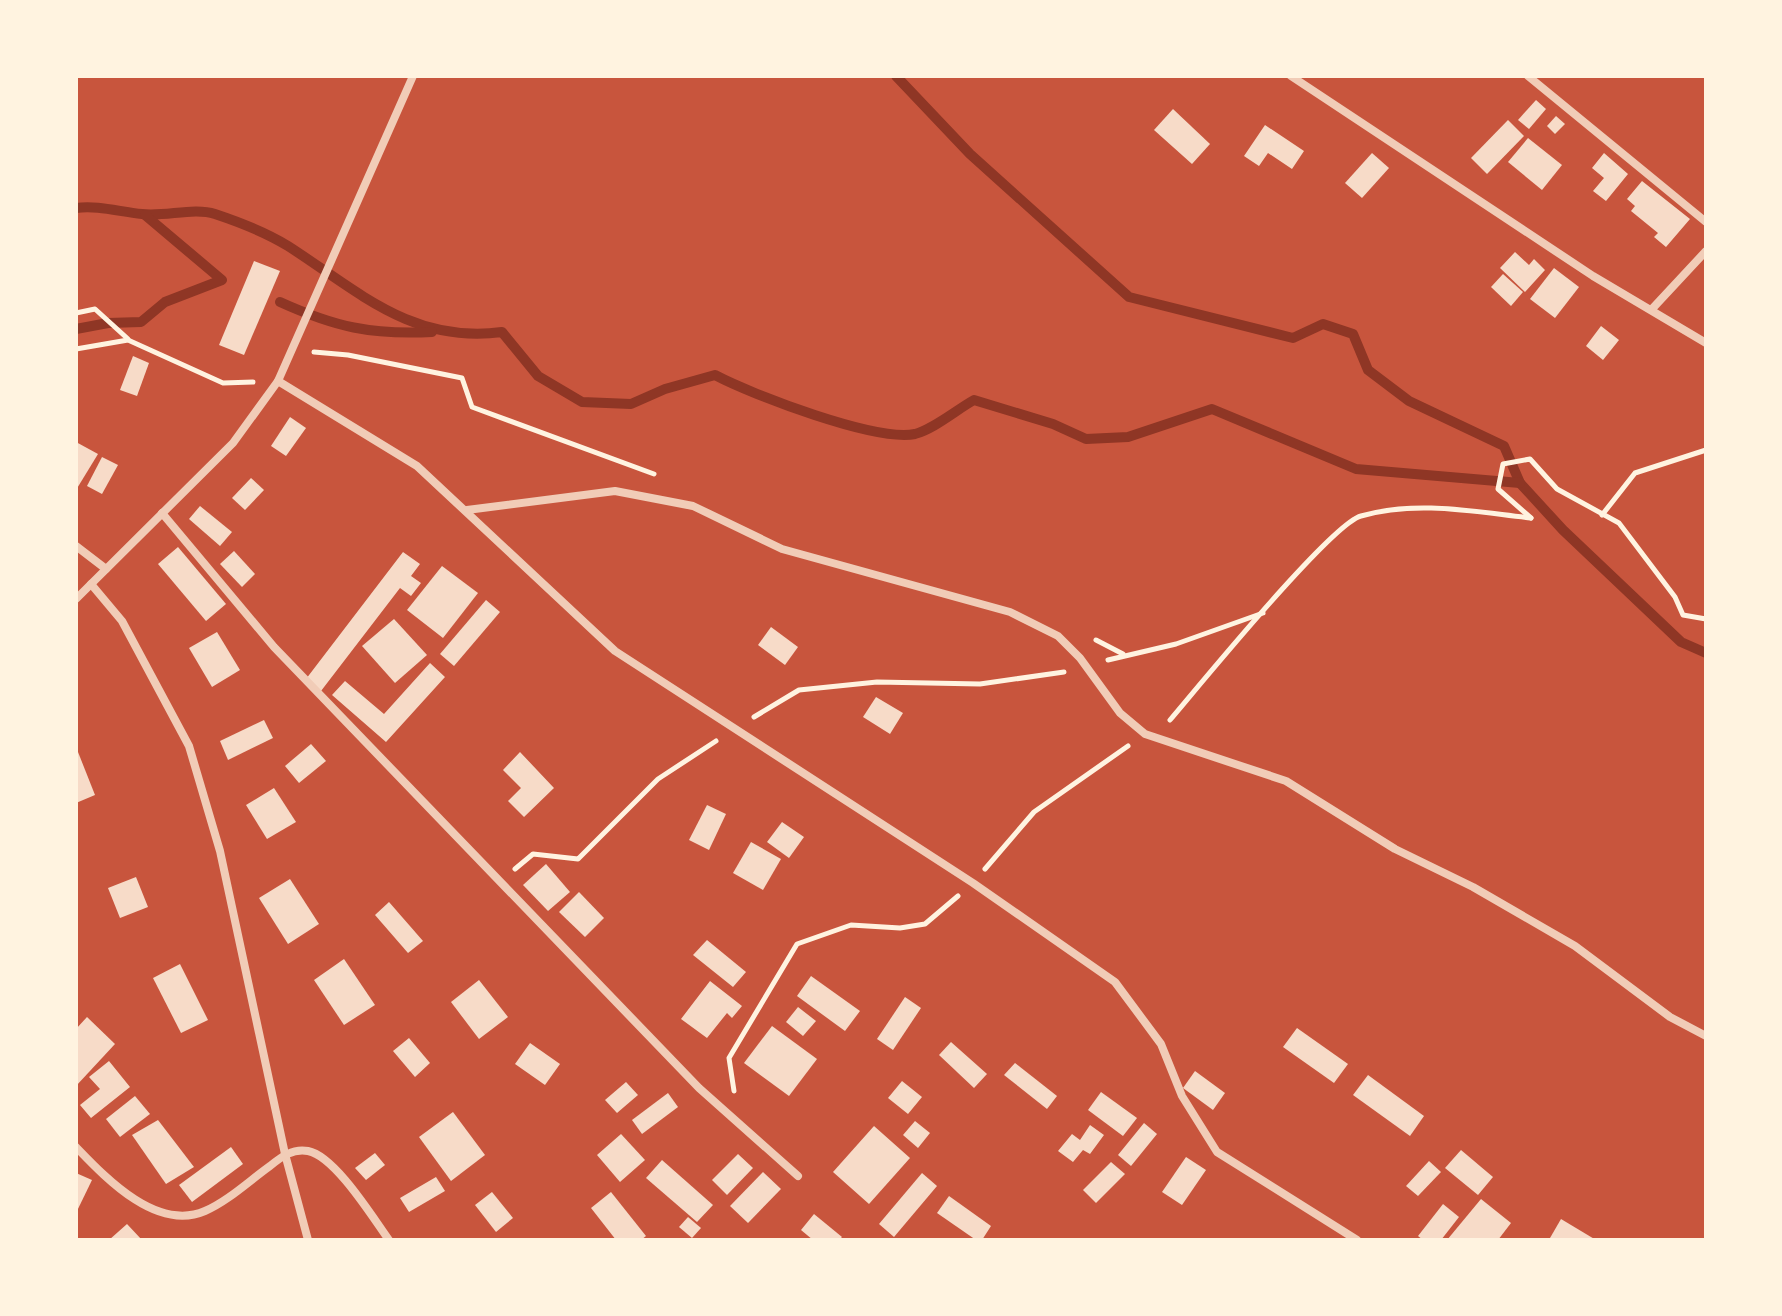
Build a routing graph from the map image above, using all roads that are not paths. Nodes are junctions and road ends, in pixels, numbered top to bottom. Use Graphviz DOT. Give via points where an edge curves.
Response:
graph roads {
  1 [pos="413,76"];
  2 [pos="1291,76"];
  3 [pos="1528,76"];
  4 [pos="1706,222"];
  5 [pos="1706,251"];
  6 [pos="1652,309"];
  7 [pos="1706,343"];
  8 [pos="278,381"];
  9 [pos="467,510"];
  10 [pos="162,513"];
  11 [pos="76,546"];
  12 [pos="106,569"];
  13 [pos="91,584"];
  14 [pos="76,599"];
  15 [pos="1706,1036"];
  16 [pos="76,1147"];
  17 [pos="285,1154"];
  18 [pos="798,1176"];
  19 [pos="308,1240"];
  20 [pos="389,1240"];
  21 [pos="1357,1240"];
  1 -- 8 [label="street"];
  2 -- 6 [label="street" via="1593,276"];
  3 -- 4 [label="street"];
  5 -- 6 [label="street"];
  6 -- 7 [label="street"];
  8 -- 9 [label="street" via="417,466"];
  8 -- 10 [label="street" via="233,443"];
  9 -- 15 [label="street" via="615,491 693,506 782,549 1010,612 1058,636 1120,713 1145,734 1286,781 1395,849 1575,946 1670,1017"];
  9 -- 21 [label="street" via="615,651 973,883 1115,982 1161,1044 1182,1096 1217,1152"];
  10 -- 12 [label="street"];
  10 -- 18 [label="street" via="274,647 726,1112"];
  11 -- 12 [label="street"];
  12 -- 13 [label="street"];
  13 -- 14 [label="street"];
  13 -- 17 [label="street" via="122,621 189,746 220,851"];
  16 -- 17 [label="street" via="127,1194 164,1212 185,1214 216,1205"];
  17 -- 19 [label="street"];
  17 -- 20 [label="street" via="308,1151 327,1162"];
}
